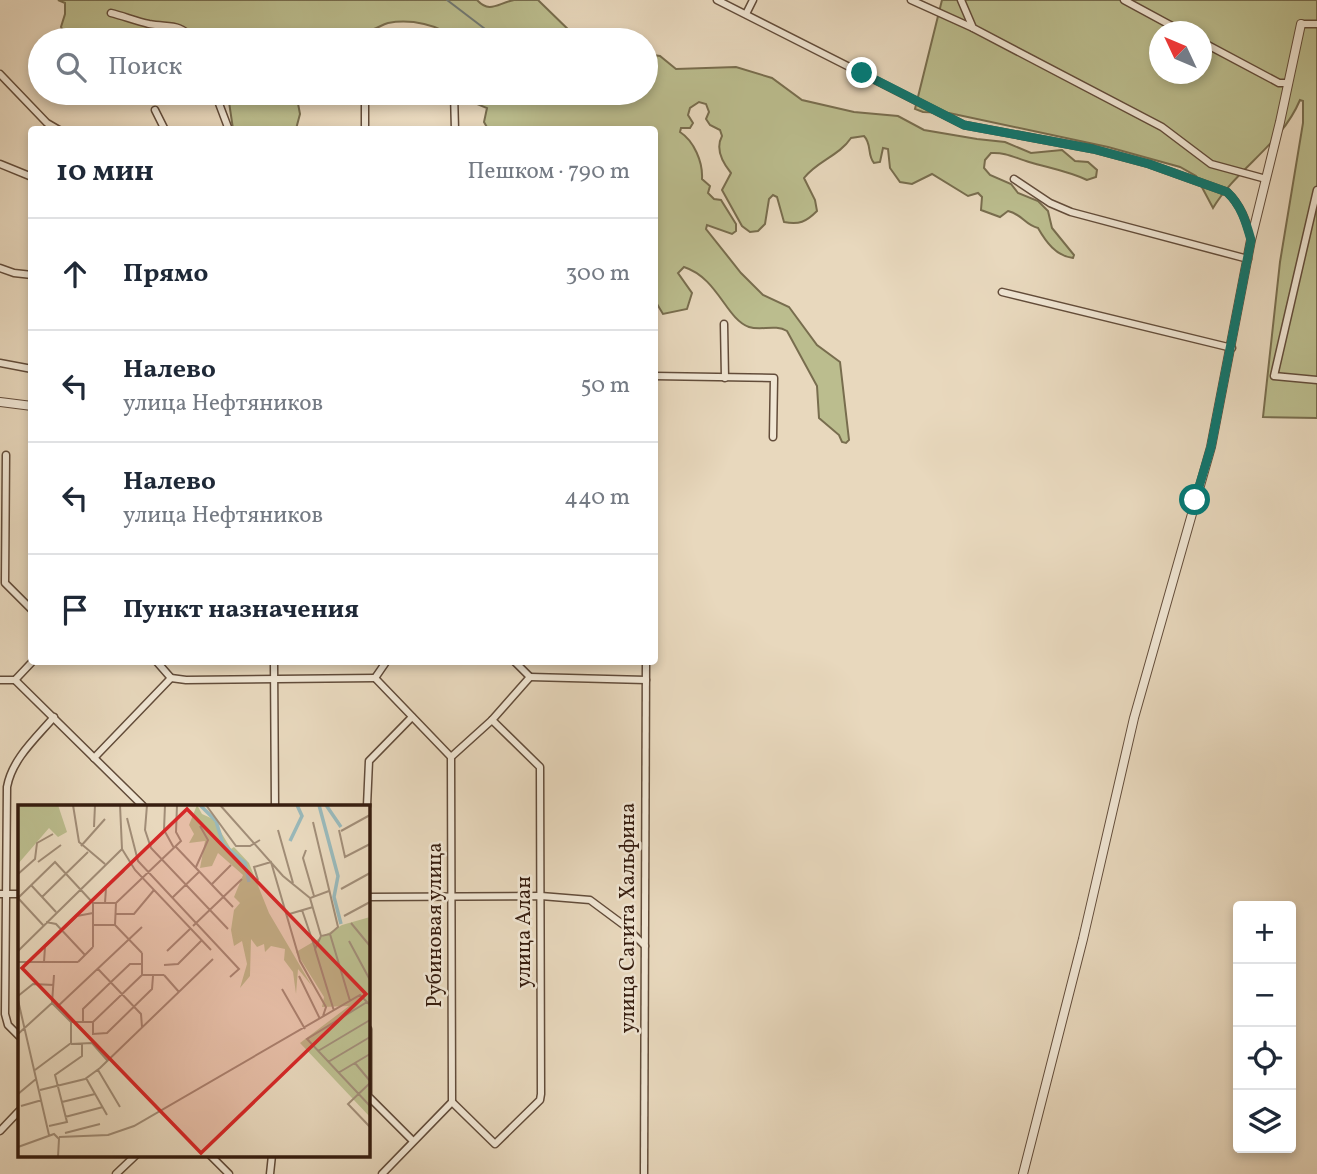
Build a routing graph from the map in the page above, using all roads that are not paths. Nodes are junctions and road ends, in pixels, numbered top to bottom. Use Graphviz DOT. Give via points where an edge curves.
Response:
graph roads {
  1 [pos="753,0"];
  2 [pos="911,0"];
  3 [pos="961,0"];
  4 [pos="1124,0"];
  5 [pos="720,2"];
  6 [pos="111,13"];
  7 [pos="746,14"];
  8 [pos="1162,21"];
  9 [pos="1301,24"];
  10 [pos="1317,24"];
  11 [pos="181,28"];
  12 [pos="973,29"];
  13 [pos="1212,47"];
  14 [pos="0,74"];
  15 [pos="1287,83"];
  16 [pos="28,103"];
  17 [pos="30,105"];
  18 [pos="220,105"];
  19 [pos="365,105"];
  20 [pos="454,105"];
  21 [pos="155,110"];
  22 [pos="52,126"];
  23 [pos="162,126"];
  24 [pos="227,126"];
  25 [pos="365,126"];
  26 [pos="455,126"];
  27 [pos="0,164"];
  28 [pos="28,175"];
  29 [pos="1014,179"];
  30 [pos="1266,179"];
  31 [pos="1317,190"];
  32 [pos="1251,240"];
  33 [pos="1248,259"];
  34 [pos="0,268"];
  35 [pos="28,275"];
  36 [pos="1002,292"];
  37 [pos="724,324"];
  38 [pos="1232,348"];
  39 [pos="0,363"];
  40 [pos="28,368"];
  41 [pos="658,376"];
  42 [pos="725,377"];
  43 [pos="1317,380"];
  44 [pos="0,402"];
  45 [pos="28,406"];
  46 [pos="773,437"];
  47 [pos="6,455"];
  48 [pos="28,606"];
  49 [pos="29,665"];
  50 [pos="160,665"];
  51 [pos="274,665"];
  52 [pos="384,665"];
  53 [pos="518,665"];
  54 [pos="646,665"];
  55 [pos="530,677"];
  56 [pos="171,678"];
  57 [pos="273,678"];
  58 [pos="374,678"];
  59 [pos="0,680"];
  60 [pos="15,680"];
  61 [pos="646,680"];
  62 [pos="54,717"];
  63 [pos="412,717"];
  64 [pos="492,720"];
  65 [pos="451,757"];
  66 [pos="94,758"];
  67 [pos="141,805"];
  68 [pos="275,805"];
  69 [pos="367,805"];
  70 [pos="3,894"];
  71 [pos="541,896"];
  72 [pos="369,897"];
  73 [pos="452,897"];
  74 [pos="645,946"];
  75 [pos="18,1035"];
  76 [pos="369,1097"];
  77 [pos="452,1102"];
  78 [pos="18,1112"];
  79 [pos="0,1131"];
  80 [pos="413,1141"];
  81 [pos="135,1156"];
  82 [pos="211,1156"];
  83 [pos="272,1156"];
  84 [pos="116,1174"];
  85 [pos="229,1174"];
  86 [pos="270,1174"];
  87 [pos="382,1174"];
  88 [pos="644,1174"];
  89 [pos="1023,1174"];
  1 -- 7 [label="street"];
  2 -- 12 [label="street"];
  3 -- 12 [label="street"];
  4 -- 8 [label="street"];
  5 -- 7 [label="street"];
  6 -- 11 [label="street"];
  7 -- 32 [label="street" via="964,125 1093,149 1227,192 1244,215"];
  9 -- 10 [label="street"];
  9 -- 15 [label="street"];
  12 -- 30 [label="street" via="1162,127 1211,164"];
  13 -- 15 [label="street"];
  14 -- 16 [label="street"];
  15 -- 30 [label="street"];
  17 -- 22 [label="street"];
  18 -- 24 [label="street"];
  19 -- 25 [label="street"];
  20 -- 26 [label="street"];
  21 -- 23 [label="street"];
  27 -- 28 [label="street"];
  29 -- 33 [label="street" via="1070,212"];
  30 -- 32 [label="street"];
  31 -- 43 [label="street" via="1275,376"];
  32 -- 33 [label="street"];
  33 -- 38 [label="street"];
  34 -- 35 [label="street"];
  36 -- 38 [label="street"];
  37 -- 42 [label="street"];
  38 -- 89 [label="street" via="1211,447 1134,718"];
  39 -- 40 [label="street"];
  41 -- 42 [label="street"];
  42 -- 46 [label="street" via="774,378"];
  44 -- 45 [label="street"];
  47 -- 48 [label="street" via="5,583"];
  49 -- 60 [label="street"];
  50 -- 56 [label="street"];
  51 -- 57 [label="street"];
  52 -- 58 [label="street"];
  53 -- 55 [label="street"];
  54 -- 61 [label="street, улица Сагита Хальфина"];
  55 -- 61 [label="street"];
  55 -- 64 [label="street"];
  56 -- 57 [label="street"];
  56 -- 66 [label="street"];
  57 -- 58 [label="street"];
  57 -- 68 [label="street"];
  58 -- 63 [label="street"];
  59 -- 60 [label="street"];
  60 -- 62 [label="street"];
  61 -- 74 [label="street, улица Сагита Хальфина"];
  62 -- 66 [label="street"];
  62 -- 70 [label="street" via="9,774"];
  63 -- 65 [label="street"];
  63 -- 69 [label="street" via="369,761"];
  64 -- 65 [label="street"];
  64 -- 71 [label="street, улица Алан" via="540,767"];
  65 -- 73 [label="street, Рубиновая улица"];
  66 -- 67 [label="street"];
  70 -- 75 [label="street" via="5,1014"];
  71 -- 73 [label="street"];
  71 -- 74 [label="street" via="590,900"];
  71 -- 77 [label="street, улица Алан" via="540,1100 495,1144"];
  72 -- 73 [label="street"];
  73 -- 77 [label="street, Рубиновая улица"];
  74 -- 88 [label="street, улица Сагита Хальфина"];
  76 -- 80 [label="street"];
  77 -- 80 [label="street"];
  78 -- 79 [label="street"];
  80 -- 87 [label="street"];
  81 -- 84 [label="street"];
  82 -- 85 [label="street"];
  83 -- 86 [label="street"];
}
